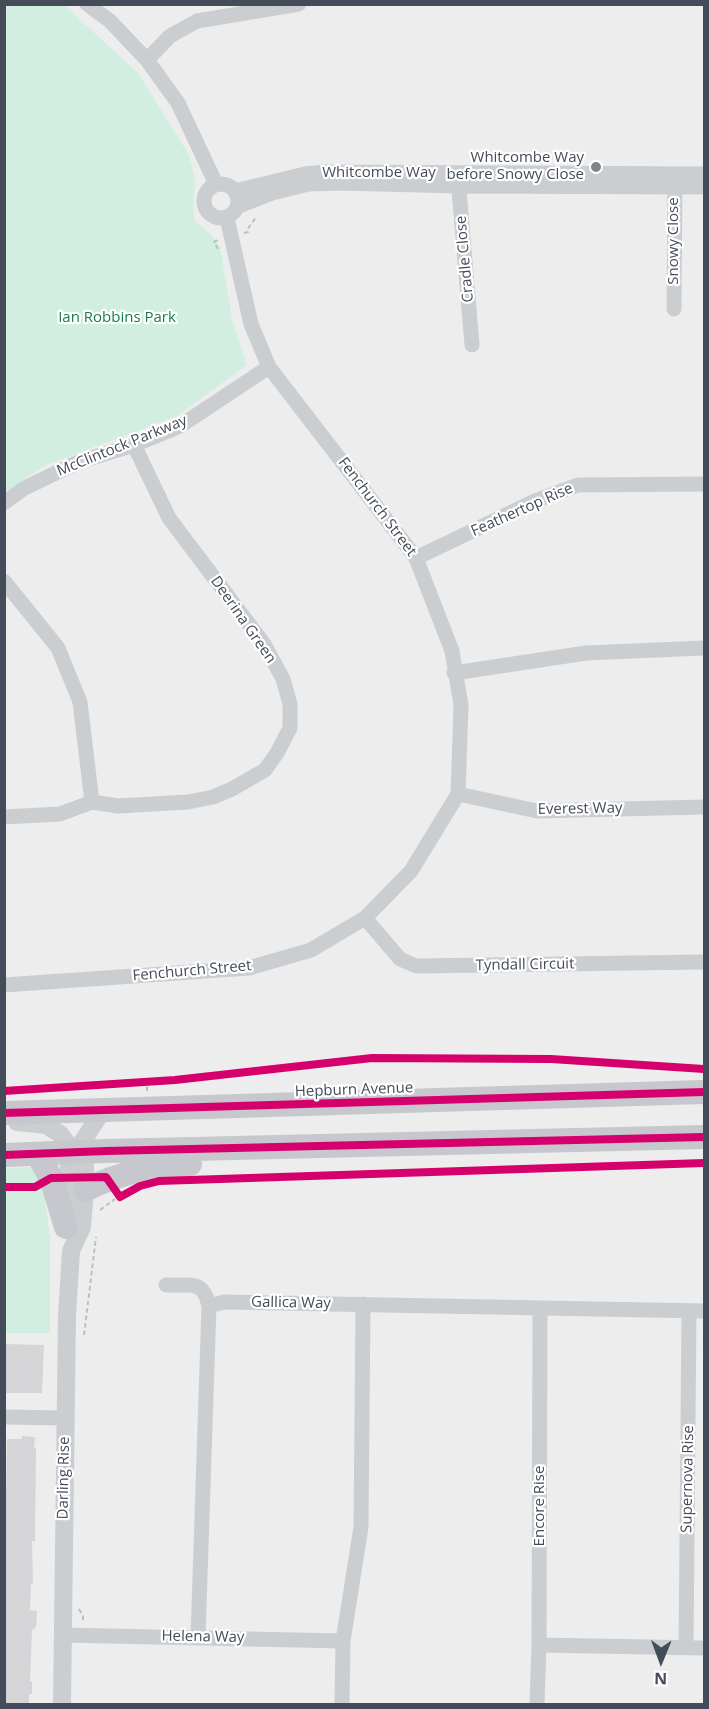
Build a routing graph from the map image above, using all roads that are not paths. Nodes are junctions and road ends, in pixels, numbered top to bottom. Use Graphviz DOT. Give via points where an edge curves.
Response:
graph roads {
  1 [pos="87,4"];
  2 [pos="299,4"];
  3 [pos="147,60"];
  4 [pos="705,174"];
  5 [pos="459,180"];
  6 [pos="675,180"];
  7 [pos="216,184"];
  8 [pos="705,187"];
  9 [pos="237,199"];
  10 [pos="227,218"];
  11 [pos="674,309"];
  12 [pos="472,345"];
  13 [pos="269,367"];
  14 [pos="134,445"];
  15 [pos="705,484"];
  16 [pos="4,503"];
  17 [pos="416,558"];
  18 [pos="4,581"];
  19 [pos="705,648"];
  20 [pos="454,673"];
  21 [pos="458,794"];
  22 [pos="92,802"];
  23 [pos="705,807"];
  24 [pos="4,817"];
  25 [pos="365,918"];
  26 [pos="705,962"];
  27 [pos="4,985"];
  28 [pos="705,1092"];
  29 [pos="102,1111"];
  30 [pos="4,1113"];
  31 [pos="4,1123"];
  32 [pos="705,1137"];
  33 [pos="329,1147"];
  34 [pos="76,1152"];
  35 [pos="4,1155"];
  36 [pos="38,1155"];
  37 [pos="85,1190"];
  38 [pos="66,1227"];
  39 [pos="71,1251"];
  40 [pos="166,1286"];
  41 [pos="363,1304"];
  42 [pos="209,1306"];
  43 [pos="540,1308"];
  44 [pos="697,1311"];
  45 [pos="4,1417"];
  46 [pos="64,1418"];
  47 [pos="62,1635"];
  48 [pos="198,1637"];
  49 [pos="343,1641"];
  50 [pos="539,1646"];
  51 [pos="686,1648"];
  52 [pos="705,1648"];
  53 [pos="62,1704"];
  54 [pos="342,1704"];
  55 [pos="537,1704"];
  1 -- 3 [label="street" via="110,21"];
  2 -- 3 [label="street" via="197,21 170,36"];
  3 -- 7 [label="street" via="178,103"];
  4 -- 6 [label="street, Whitcombe Way"];
  5 -- 6 [label="street, Whitcombe Way"];
  5 -- 9 [label="street, Whitcombe Way" via="309,184"];
  5 -- 12 [label="street, Cradle Close"];
  6 -- 8 [label="street, Whitcombe Way"];
  6 -- 11 [label="street, Snowy Close"];
  7 -- 9 [label="street" via="229,186"];
  7 -- 10 [label="street" via="207,191 204,207 211,216"];
  9 -- 10 [label="street, Whitcombe Way"];
  10 -- 13 [label="street, Fenchurch Street" via="250,324"];
  13 -- 14 [label="street, McClintock Parkway" via="180,426"];
  13 -- 17 [label="street, Fenchurch Street"];
  14 -- 16 [label="street, McClintock Parkway" via="78,462 23,489"];
  14 -- 22 [label="street, Deerina Green" via="169,518 264,644 283,679 290,704 290,728 264,770 213,797 118,806"];
  15 -- 17 [label="street, Feathertop Rise" via="578,485 535,501"];
  17 -- 20 [label="street, Fenchurch Street" via="452,651"];
  18 -- 22 [label="street" via="58,648 80,702"];
  19 -- 20 [label="street" via="586,653"];
  20 -- 21 [label="street, Fenchurch Street" via="461,705"];
  21 -- 23 [label="street, Everest Way" via="537,811"];
  21 -- 25 [label="street, Fenchurch Street" via="411,871"];
  22 -- 24 [label="street" via="60,814"];
  25 -- 26 [label="street, Tyndall Circuit" via="400,959 416,966"];
  25 -- 27 [label="street, Fenchurch Street" via="310,950 249,968"];
  28 -- 29 [label="main road, Hepburn Avenue"];
  29 -- 30 [label="main road, Hepburn Avenue"];
  29 -- 34 [label="street, Darling Rise"];
  31 -- 34 [label="street, Darling Rise" via="46,1125"];
  32 -- 33 [label="main road"];
  33 -- 34 [label="main road"];
  33 -- 37 [label="main road" via="299,1156 146,1168 114,1188"];
  34 -- 36 [label="main road"];
  34 -- 37 [label="street, Darling Rise" via="85,1166"];
  34 -- 38 [label="street, Darling Rise" via="69,1166"];
  35 -- 36 [label="main road"];
  36 -- 38 [label="main road" via="51,1178"];
  37 -- 39 [label="street, Darling Rise" via="82,1227"];
  38 -- 39 [label="street, Darling Rise"];
  39 -- 46 [label="street, Darling Rise"];
  40 -- 42 [label="street" via="199,1287 206,1293"];
  41 -- 42 [label="street, Gallica Way" via="224,1302"];
  41 -- 43 [label="street, Gallica Way"];
  41 -- 49 [label="street" via="361,1527"];
  42 -- 48 [label="street"];
  43 -- 44 [label="street, Gallica Way"];
  43 -- 50 [label="street, Encore Rise"];
  44 -- 51 [label="street, Supernova Rise"];
  45 -- 46 [label="street"];
  46 -- 47 [label="street, Darling Rise"];
  47 -- 48 [label="street, Helena Way"];
  47 -- 53 [label="street, Darling Rise"];
  48 -- 49 [label="street, Helena Way"];
  49 -- 54 [label="street"];
  50 -- 51 [label="street"];
  50 -- 55 [label="street, Encore Rise"];
  51 -- 52 [label="street"];
}
